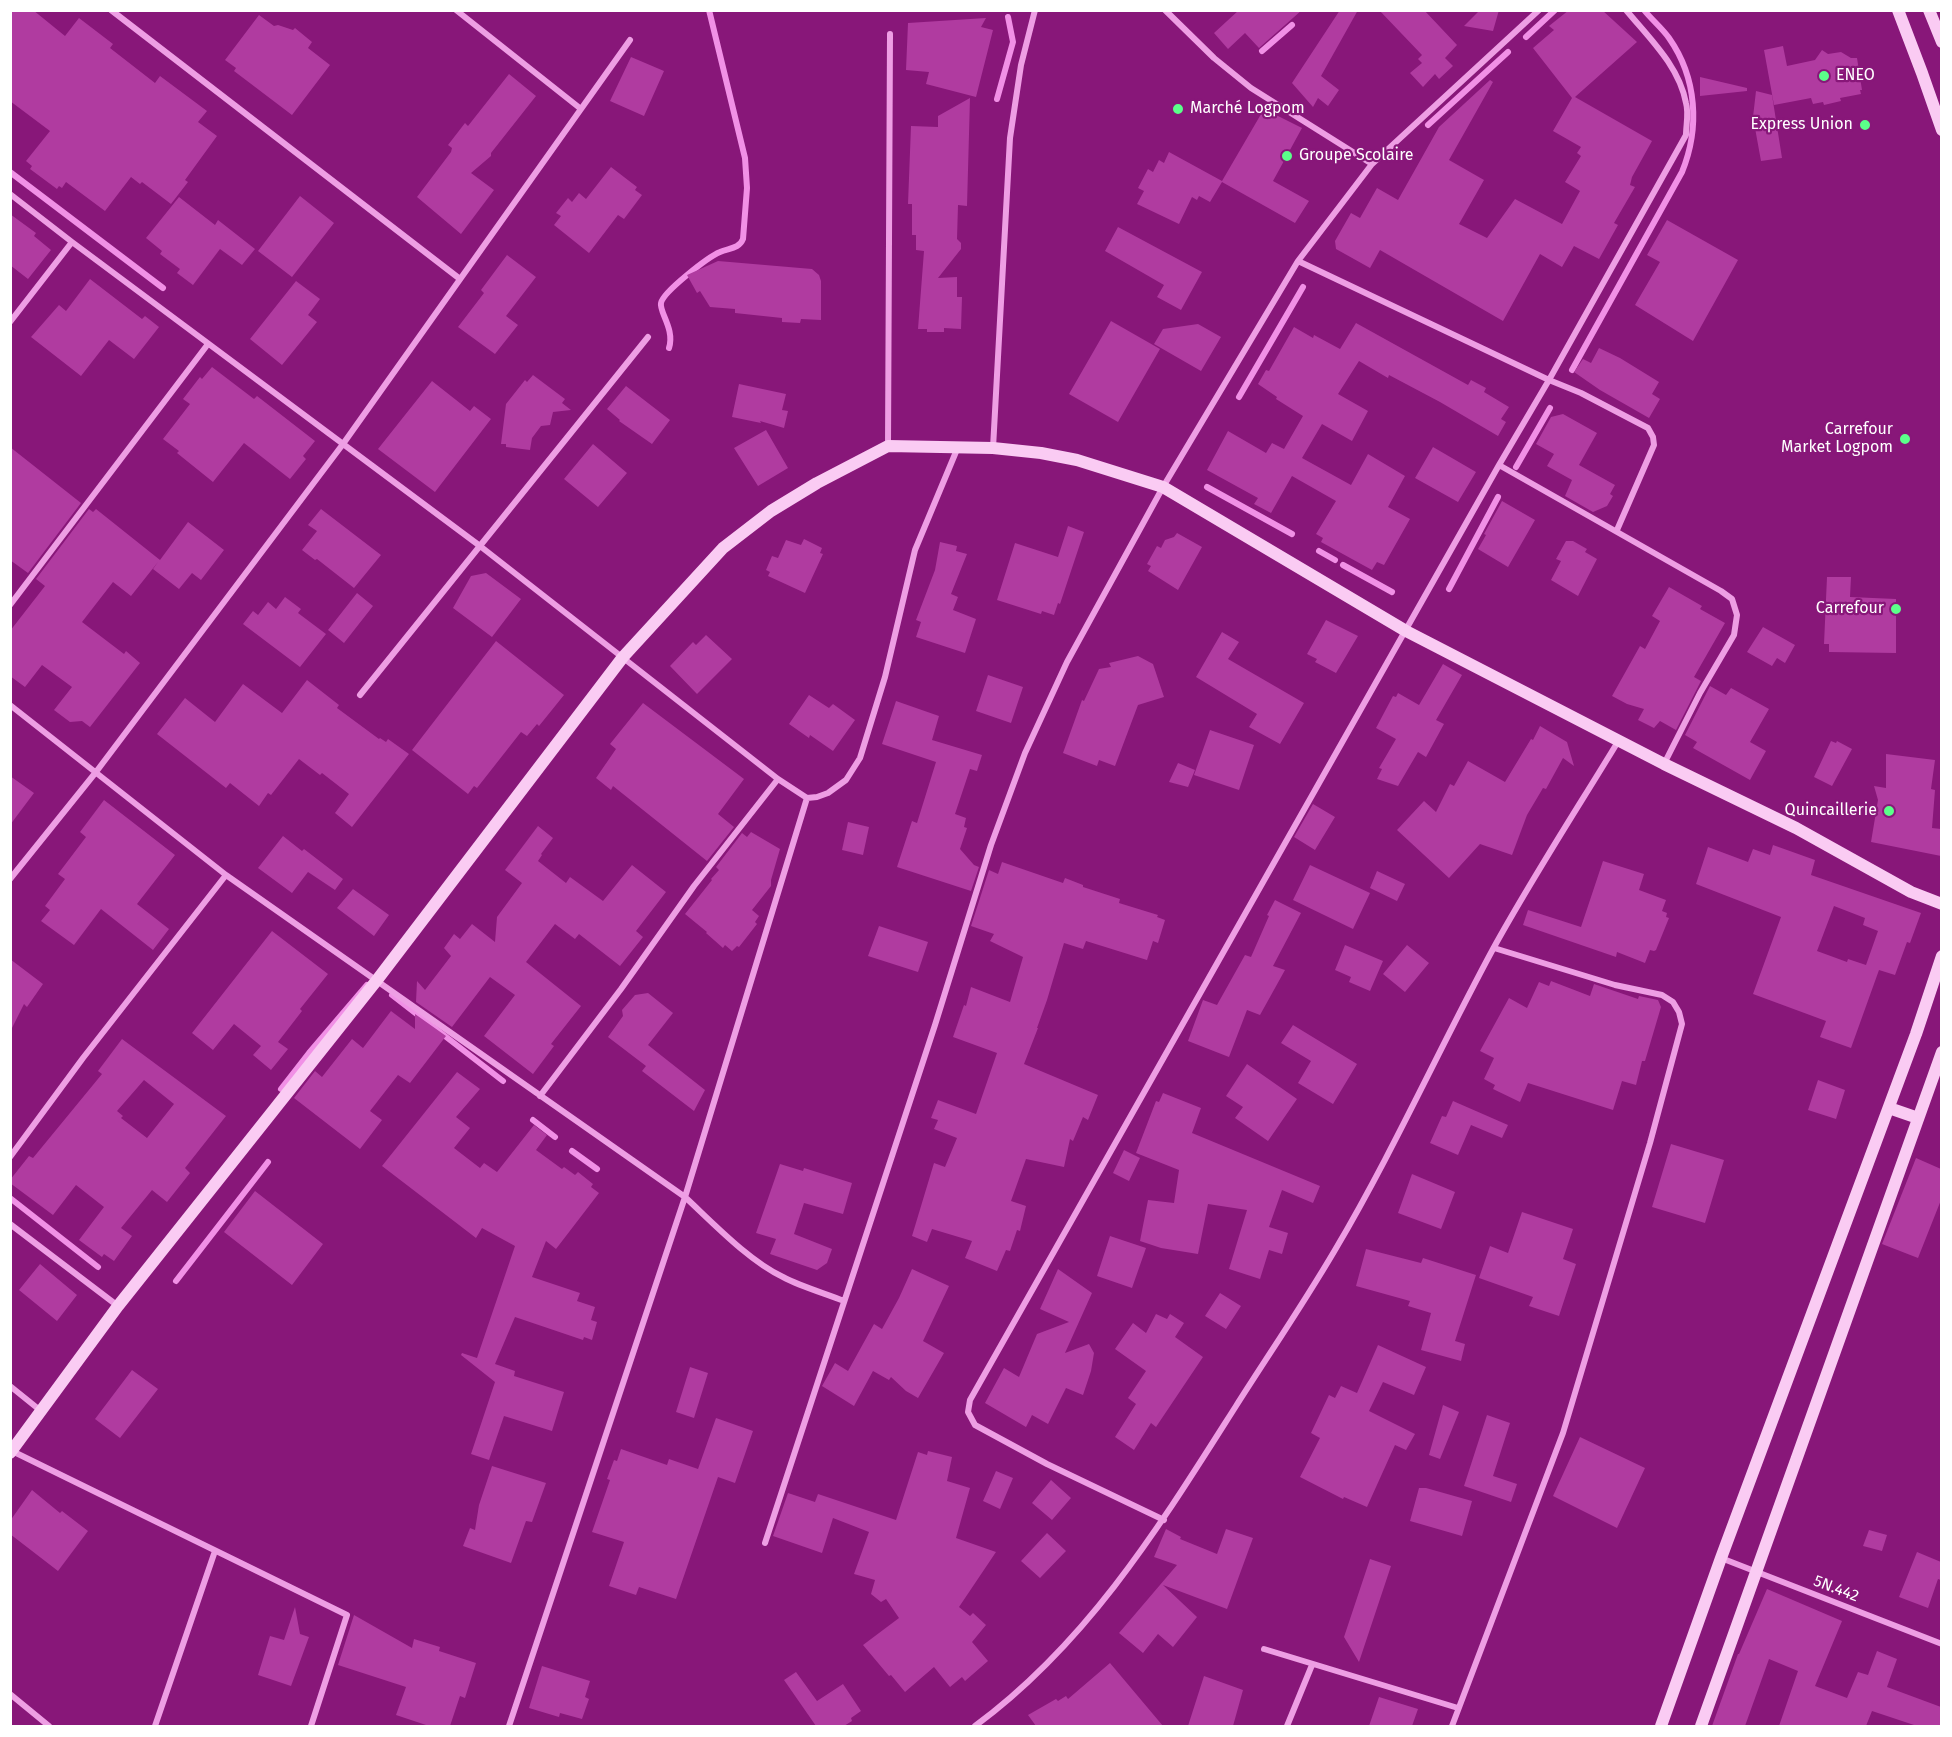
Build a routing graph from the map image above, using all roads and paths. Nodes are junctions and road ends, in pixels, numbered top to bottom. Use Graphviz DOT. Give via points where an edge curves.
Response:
graph roads {
  1 [pos="111,10"];
  2 [pos="456,10"];
  3 [pos="1035,10"];
  4 [pos="1165,10"];
  5 [pos="1539,10"];
  6 [pos="1626,10"];
  7 [pos="1898,10"];
  8 [pos="1929,10"];
  9 [pos="891,34"];
  10 [pos="630,40"];
  11 [pos="1941,42"];
  12 [pos="580,109"];
  13 [pos="1941,130"];
  14 [pos="1372,164"];
  15 [pos="10,194"];
  16 [pos="72,242"];
  17 [pos="1298,261"];
  18 [pos="460,279"];
  19 [pos="10,322"];
  20 [pos="648,337"];
  21 [pos="208,344"];
  22 [pos="1549,380"];
  23 [pos="343,444"];
  24 [pos="888,446"];
  25 [pos="958,447"];
  26 [pos="993,448"];
  27 [pos="1499,465"];
  28 [pos="1163,487"];
  29 [pos="1617,531"];
  30 [pos="480,546"];
  31 [pos="10,605"];
  32 [pos="1406,631"];
  33 [pos="623,657"];
  34 [pos="360,696"];
  35 [pos="10,705"];
  36 [pos="1619,739"];
  37 [pos="1664,764"];
  38 [pos="96,772"];
  39 [pos="778,779"];
  40 [pos="807,798"];
  41 [pos="226,875"];
  42 [pos="10,879"];
  43 [pos="1941,904"];
  44 [pos="1494,948"];
  45 [pos="1941,956"];
  46 [pos="376,980"];
  47 [pos="1941,1052"];
  48 [pos="540,1096"];
  49 [pos="1889,1108"];
  50 [pos="1918,1118"];
  51 [pos="10,1157"];
  52 [pos="685,1197"];
  53 [pos="10,1224"];
  54 [pos="844,1300"];
  55 [pos="118,1306"];
  56 [pos="10,1386"];
  57 [pos="41,1411"];
  58 [pos="11,1452"];
  59 [pos="1164,1520"];
  60 [pos="765,1544"];
  61 [pos="215,1551"];
  62 [pos="1721,1558"];
  63 [pos="1756,1572"];
  64 [pos="1941,1644"];
  65 [pos="1264,1649"];
  66 [pos="1312,1665"];
  67 [pos="10,1694"];
  68 [pos="1458,1708"];
  69 [pos="48,1726"];
  70 [pos="155,1726"];
  71 [pos="311,1726"];
  72 [pos="509,1726"];
  73 [pos="975,1726"];
  74 [pos="1287,1726"];
  75 [pos="1452,1726"];
  76 [pos="1660,1726"];
  77 [pos="1701,1726"];
  1 -- 18 [label="street"];
  2 -- 12 [label="street"];
  3 -- 26 [label="street" via="1021,65 1010,138"];
  4 -- 14 [label="street" via="1251,88"];
  5 -- 14 [label="street"];
  6 -- 22 [label="street" via="1678,77 1687,105 1686,135"];
  7 -- 13 [label="street"];
  8 -- 11 [label="street"];
  9 -- 24 [label="street"];
  10 -- 12 [label="street"];
  12 -- 18 [label="street"];
  14 -- 17 [label="street"];
  15 -- 16 [label="street"];
  16 -- 19 [label="street"];
  16 -- 21 [label="street"];
  17 -- 22 [label="street"];
  17 -- 28 [label="street"];
  18 -- 23 [label="street"];
  20 -- 30 [label="street"];
  21 -- 23 [label="street"];
  21 -- 31 [label="street"];
  22 -- 27 [label="street"];
  22 -- 29 [label="street" via="1648,428 1653,437 1654,444"];
  23 -- 30 [label="street"];
  23 -- 38 [label="street"];
  24 -- 25 [label="street"];
  24 -- 33 [label="street" via="817,483 723,548"];
  25 -- 26 [label="street"];
  25 -- 40 [label="street" via="915,550 885,677 860,758 846,780 828,793"];
  26 -- 28 [label="street" via="1077,460"];
  27 -- 29 [label="street"];
  27 -- 32 [label="street"];
  28 -- 32 [label="street"];
  28 -- 54 [label="street" via="1067,662 1025,753 991,845"];
  29 -- 37 [label="street" via="1722,591 1732,599 1737,615 1734,635"];
  30 -- 33 [label="street"];
  30 -- 34 [label="street"];
  32 -- 36 [label="street"];
  32 -- 59 [label="street" via="970,1400 968,1412 975,1425"];
  33 -- 39 [label="street"];
  33 -- 46 [label="street"];
  35 -- 38 [label="street"];
  36 -- 37 [label="street"];
  36 -- 44 [label="street"];
  37 -- 43 [label="street"];
  38 -- 41 [label="street"];
  38 -- 42 [label="street"];
  39 -- 40 [label="street"];
  39 -- 48 [label="street"];
  40 -- 52 [label="street"];
  41 -- 46 [label="street"];
  41 -- 51 [label="street"];
  44 -- 59 [label="street" via="1336,1250"];
  44 -- 68 [label="street" via="1615,985 1662,995 1673,1002 1682,1024 1563,1433"];
  45 -- 49 [label="street"];
  46 -- 48 [label="street"];
  46 -- 55 [label="street"];
  47 -- 50 [label="street"];
  48 -- 52 [label="street"];
  49 -- 50 [label="street"];
  49 -- 62 [label="street"];
  50 -- 63 [label="street"];
  52 -- 54 [label="street" via="768,1269"];
  52 -- 72 [label="street"];
  53 -- 55 [label="street"];
  54 -- 60 [label="street"];
  55 -- 57 [label="street"];
  56 -- 57 [label="street"];
  57 -- 58 [label="street"];
  58 -- 61 [label="street"];
  59 -- 73 [label="street" via="1060,1652 1006,1703"];
  61 -- 70 [label="street"];
  61 -- 71 [label="street" via="347,1615"];
  62 -- 63 [label="street, 5N.442"];
  62 -- 76 [label="street"];
  63 -- 64 [label="street, 5N.442"];
  63 -- 77 [label="street"];
  65 -- 66 [label="street"];
  66 -- 68 [label="street"];
  66 -- 74 [label="street"];
  67 -- 69 [label="street"];
  68 -- 75 [label="street"];
}
